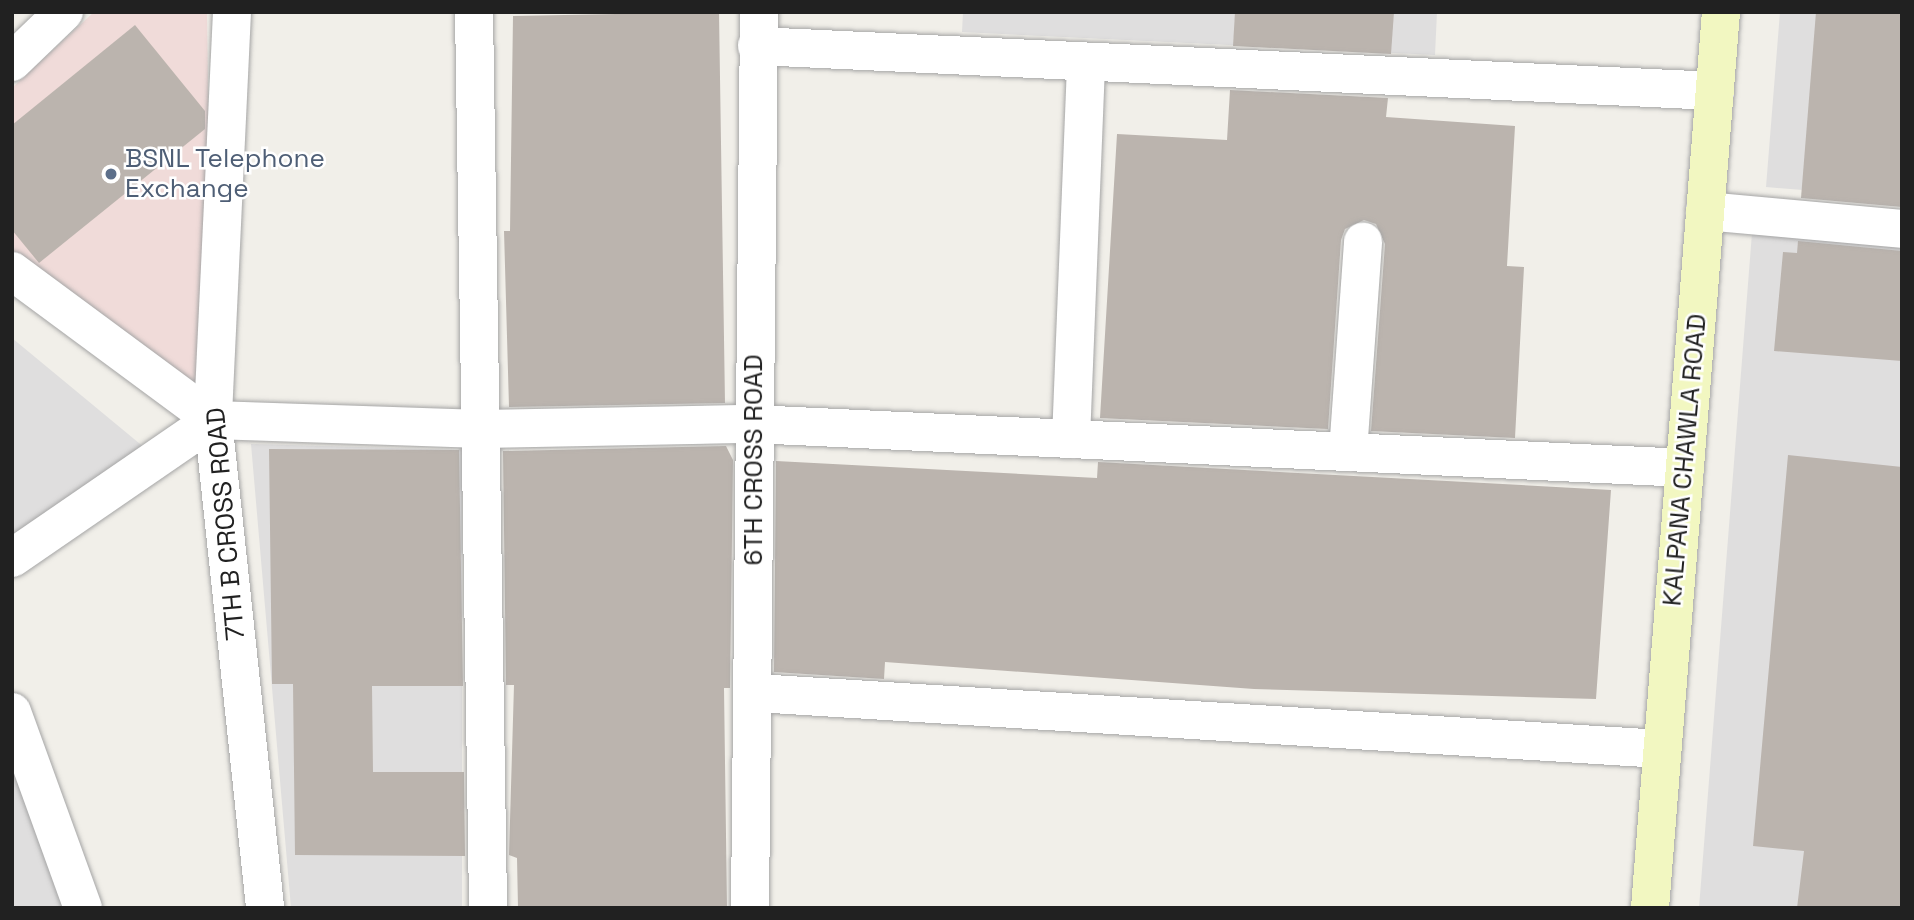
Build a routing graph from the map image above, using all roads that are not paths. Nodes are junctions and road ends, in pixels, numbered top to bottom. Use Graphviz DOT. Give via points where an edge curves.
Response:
graph roads {
  1 [pos="64,12"];
  2 [pos="232,12"];
  3 [pos="474,12"];
  4 [pos="1721,12"];
  5 [pos="758,29"];
  6 [pos="12,62"];
  7 [pos="1086,62"];
  8 [pos="1715,91"];
  9 [pos="1705,211"];
  10 [pos="1902,229"];
  11 [pos="1363,242"];
  12 [pos="12,271"];
  13 [pos="213,420"];
  14 [pos="753,424"];
  15 [pos="482,429"];
  16 [pos="1071,439"];
  17 [pos="1348,452"];
  18 [pos="1685,468"];
  19 [pos="12,558"];
  20 [pos="756,693"];
  21 [pos="12,712"];
  22 [pos="1662,749"];
  23 [pos="83,908"];
  24 [pos="265,908"];
  25 [pos="488,908"];
  26 [pos="750,908"];
  27 [pos="1650,908"];
  1 -- 6 [label="street"];
  2 -- 13 [label="street, 7TH B CROSS ROAD"];
  3 -- 15 [label="street"];
  4 -- 8 [label="street, KALPANA CHAWLA ROAD"];
  5 -- 7 [label="street"];
  5 -- 14 [label="street, 6TH CROSS ROAD"];
  7 -- 8 [label="street"];
  7 -- 16 [label="street"];
  8 -- 9 [label="street, KALPANA CHAWLA ROAD"];
  9 -- 10 [label="street"];
  9 -- 18 [label="street, KALPANA CHAWLA ROAD"];
  11 -- 17 [label="street"];
  12 -- 13 [label="street"];
  13 -- 15 [label="street"];
  13 -- 19 [label="street"];
  13 -- 24 [label="street, 7TH B CROSS ROAD"];
  14 -- 15 [label="street"];
  14 -- 16 [label="street"];
  14 -- 20 [label="street, 6TH CROSS ROAD"];
  15 -- 25 [label="street"];
  16 -- 17 [label="street"];
  17 -- 18 [label="street"];
  18 -- 22 [label="street, KALPANA CHAWLA ROAD"];
  20 -- 22 [label="street"];
  20 -- 26 [label="street, 6TH CROSS ROAD"];
  21 -- 23 [label="street"];
  22 -- 27 [label="street, KALPANA CHAWLA ROAD"];
}
